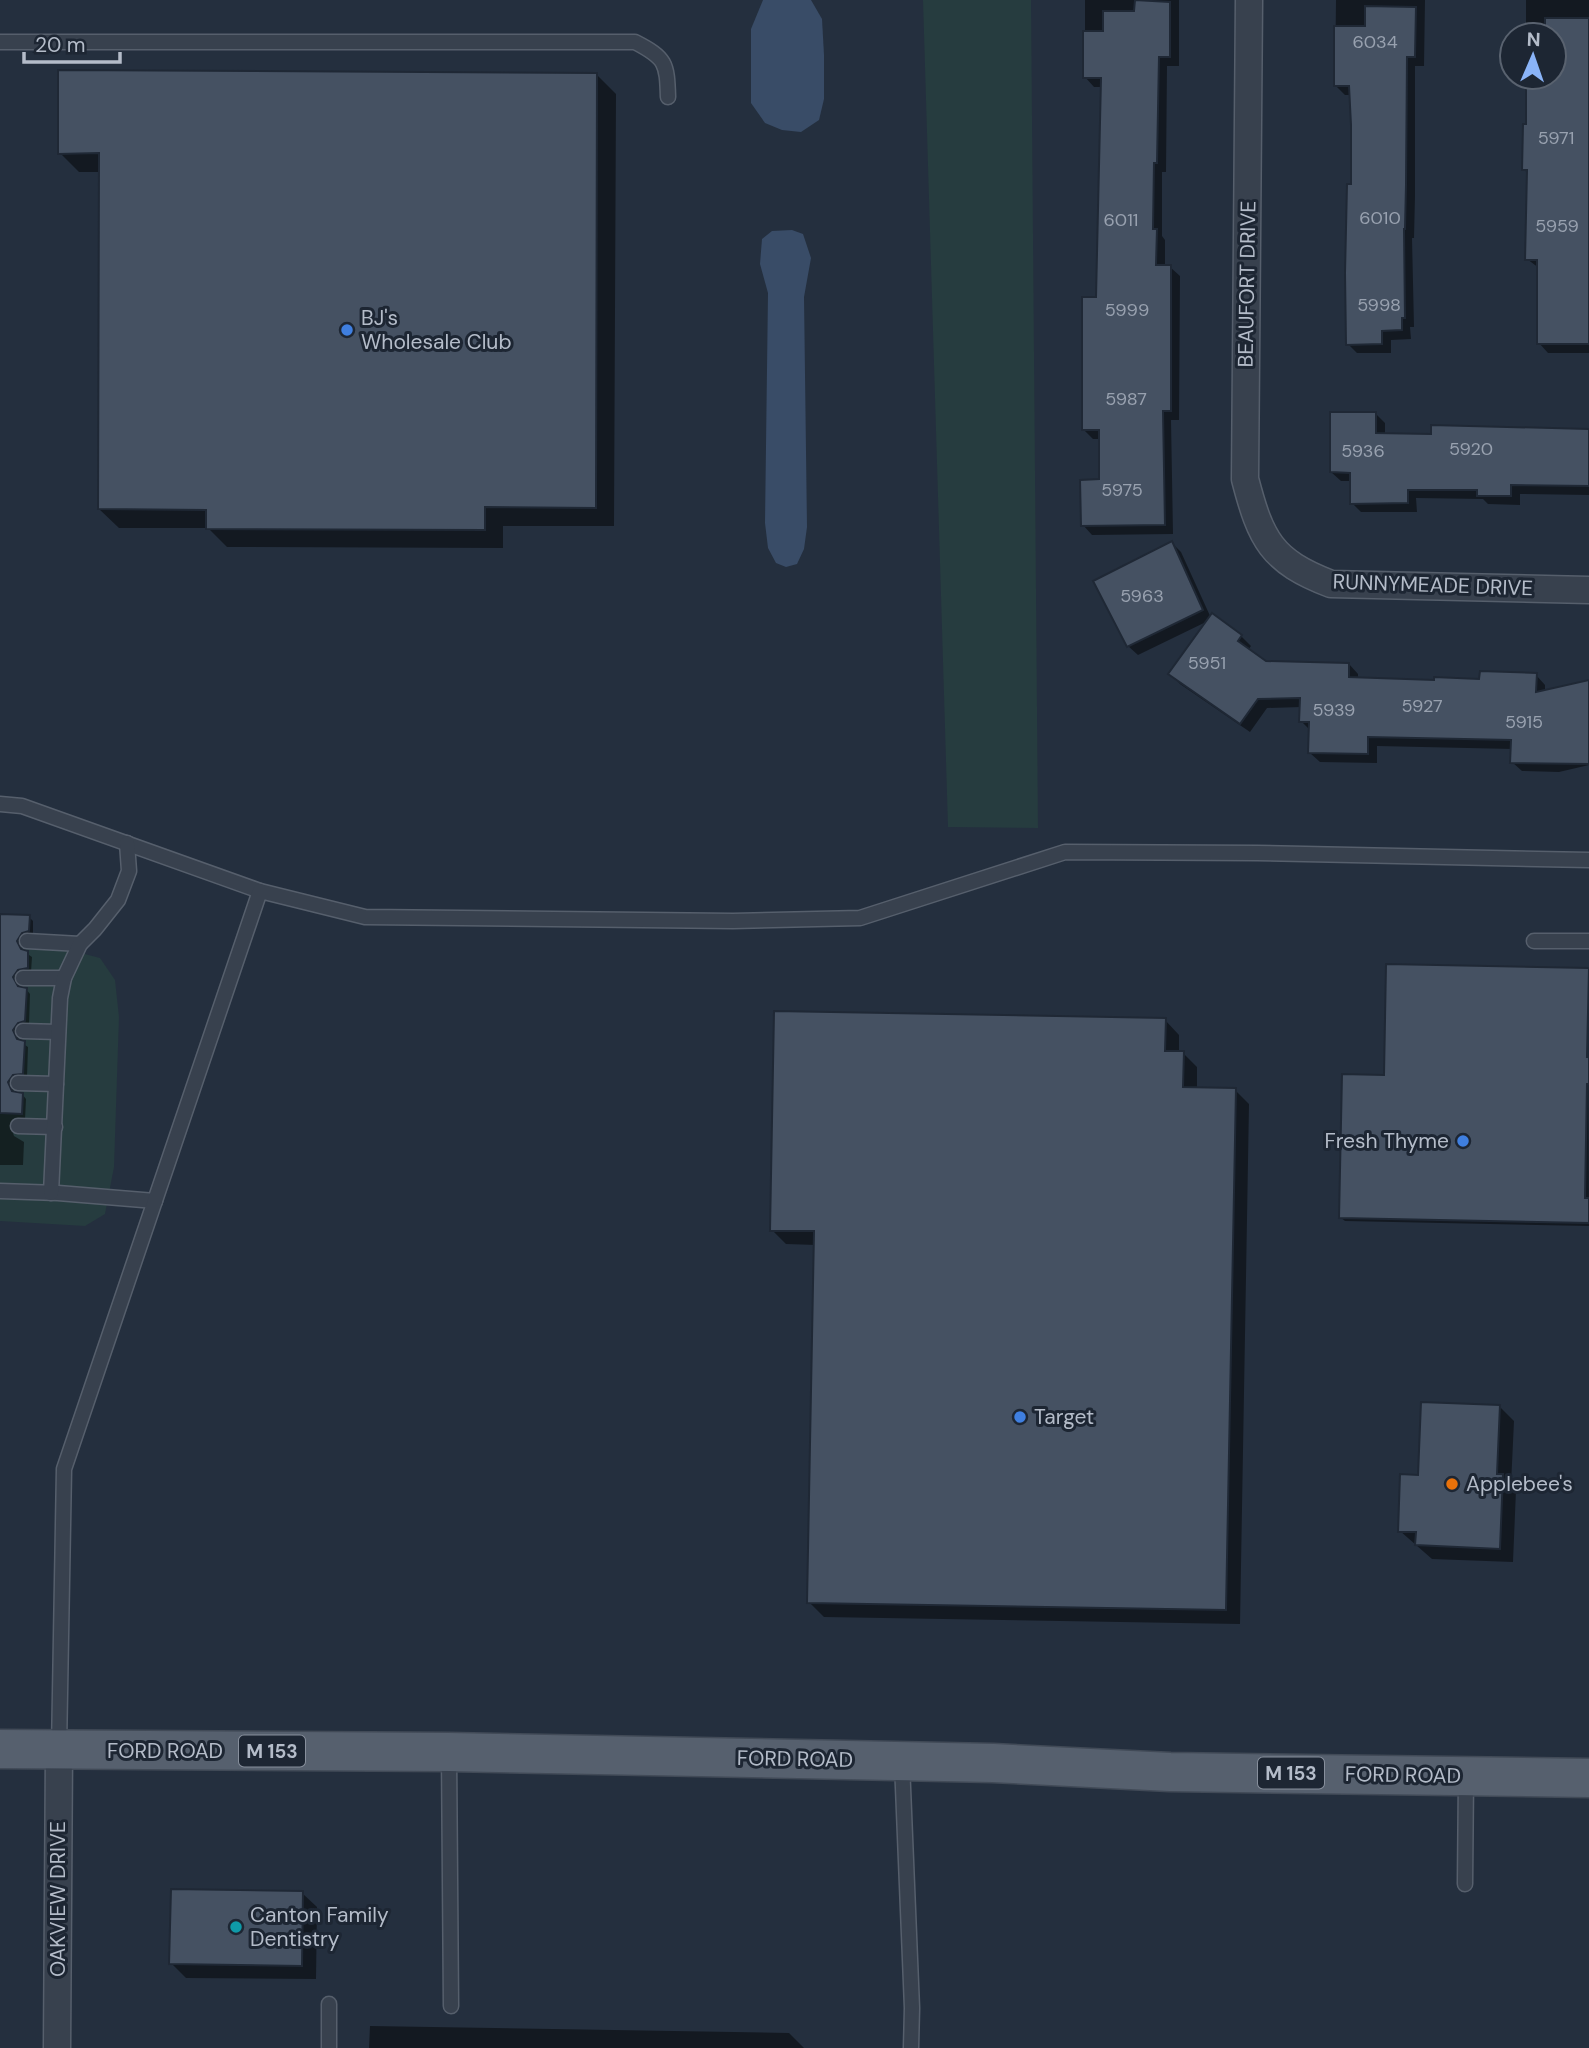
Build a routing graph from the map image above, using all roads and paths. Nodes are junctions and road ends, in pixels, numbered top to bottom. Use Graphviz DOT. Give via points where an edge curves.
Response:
graph roads {
  1 [pos="1249,0"];
  2 [pos="0,42"];
  3 [pos="668,97"];
  4 [pos="1282,559"];
  5 [pos="1589,590"];
  6 [pos="0,804"];
  7 [pos="127,843"];
  8 [pos="1589,860"];
  9 [pos="260,891"];
  10 [pos="27,941"];
  11 [pos="1534,941"];
  12 [pos="1589,941"];
  13 [pos="80,944"];
  14 [pos="23,978"];
  15 [pos="65,978"];
  16 [pos="23,1031"];
  17 [pos="58,1032"];
  18 [pos="18,1083"];
  19 [pos="56,1084"];
  20 [pos="18,1126"];
  21 [pos="54,1127"];
  22 [pos="0,1191"];
  23 [pos="51,1193"];
  24 [pos="156,1201"];
  25 [pos="0,1749"];
  26 [pos="59,1751"];
  27 [pos="449,1752"];
  28 [pos="902,1761"];
  29 [pos="1466,1776"];
  30 [pos="1589,1778"];
  31 [pos="1465,1884"];
  32 [pos="329,2004"];
  33 [pos="451,2006"];
  34 [pos="57,2048"];
  35 [pos="329,2048"];
  36 [pos="911,2048"];
  1 -- 4 [label="street, BEAUFORT DRIVE" via="1245,479 1254,516"];
  2 -- 3 [label="lane" via="635,42 657,53 668,72"];
  4 -- 5 [label="street, RUNNYMEADE DRIVE" via="1302,573 1345,586"];
  6 -- 7 [label="lane" via="22,806"];
  7 -- 9 [label="lane"];
  7 -- 13 [label="lane" via="129,871 118,900"];
  8 -- 9 [label="lane" via="1065,852 860,918 365,918"];
  9 -- 24 [label="lane"];
  10 -- 13 [label="lane"];
  11 -- 12 [label="lane"];
  13 -- 15 [label="lane"];
  14 -- 15 [label="lane"];
  15 -- 17 [label="lane"];
  16 -- 17 [label="lane"];
  17 -- 19 [label="lane"];
  18 -- 19 [label="lane"];
  19 -- 21 [label="lane"];
  20 -- 21 [label="lane"];
  21 -- 23 [label="lane"];
  22 -- 23 [label="lane"];
  23 -- 24 [label="lane"];
  24 -- 26 [label="lane" via="64,1469"];
  25 -- 26 [label="main road, FORD ROAD / M 153"];
  26 -- 27 [label="main road, FORD ROAD / M 153"];
  26 -- 34 [label="street, OAKVIEW DRIVE"];
  27 -- 28 [label="main road, FORD ROAD / M 153"];
  27 -- 33 [label="lane"];
  28 -- 29 [label="main road, FORD ROAD / M 153" via="1170,1772"];
  28 -- 36 [label="lane"];
  29 -- 30 [label="main road, FORD ROAD / M 153"];
  29 -- 31 [label="lane"];
  32 -- 35 [label="lane"];
}
